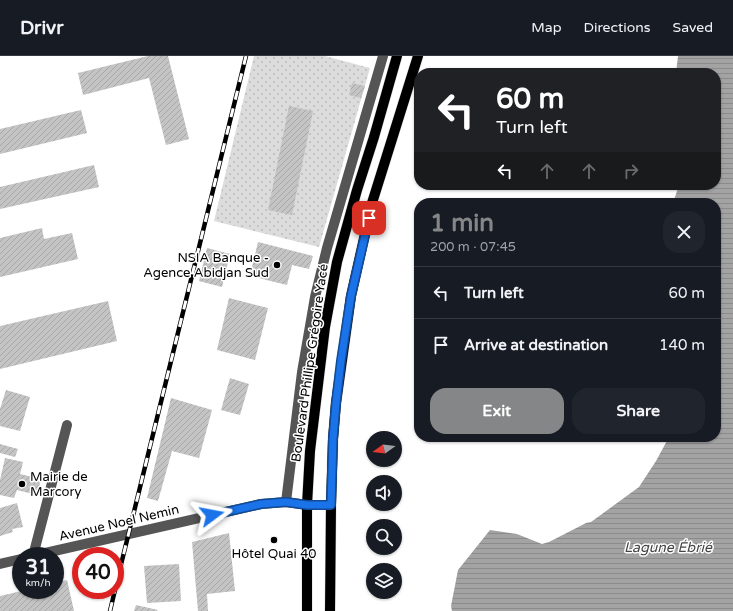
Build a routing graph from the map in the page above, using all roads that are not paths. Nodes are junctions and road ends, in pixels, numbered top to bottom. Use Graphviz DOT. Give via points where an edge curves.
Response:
graph roads {
  1 [pos="383,56"];
  2 [pos="398,56"];
  3 [pos="418,56"];
  4 [pos="414,68"];
  5 [pos="414,69"];
  6 [pos="67,425"];
  7 [pos="286,502"];
  8 [pos="307,505"];
  9 [pos="331,505"];
  10 [pos="35,547"];
  11 [pos="64,549"];
  12 [pos="12,561"];
  13 [pos="0,564"];
  14 [pos="307,611"];
  15 [pos="330,611"];
  1 -- 7 [label="street" via="315,297 302,372"];
  2 -- 8 [label="main road, Boulevard Phillipe Grégoire Yacé" via="337,262 314,417"];
  3 -- 4 [label="main road"];
  5 -- 9 [label="main road" via="372,203 351,296 336,403"];
  6 -- 10 [label="street"];
  7 -- 8 [label="street, Avenue Noel Nemin"];
  7 -- 11 [label="street, Avenue Noel Nemin" via="261,504"];
  8 -- 9 [label="street, Avenue Noel Nemin"];
  8 -- 14 [label="main road, Boulevard Phillipe Grégoire Yacé"];
  9 -- 15 [label="main road"];
  12 -- 13 [label="street"];
}
